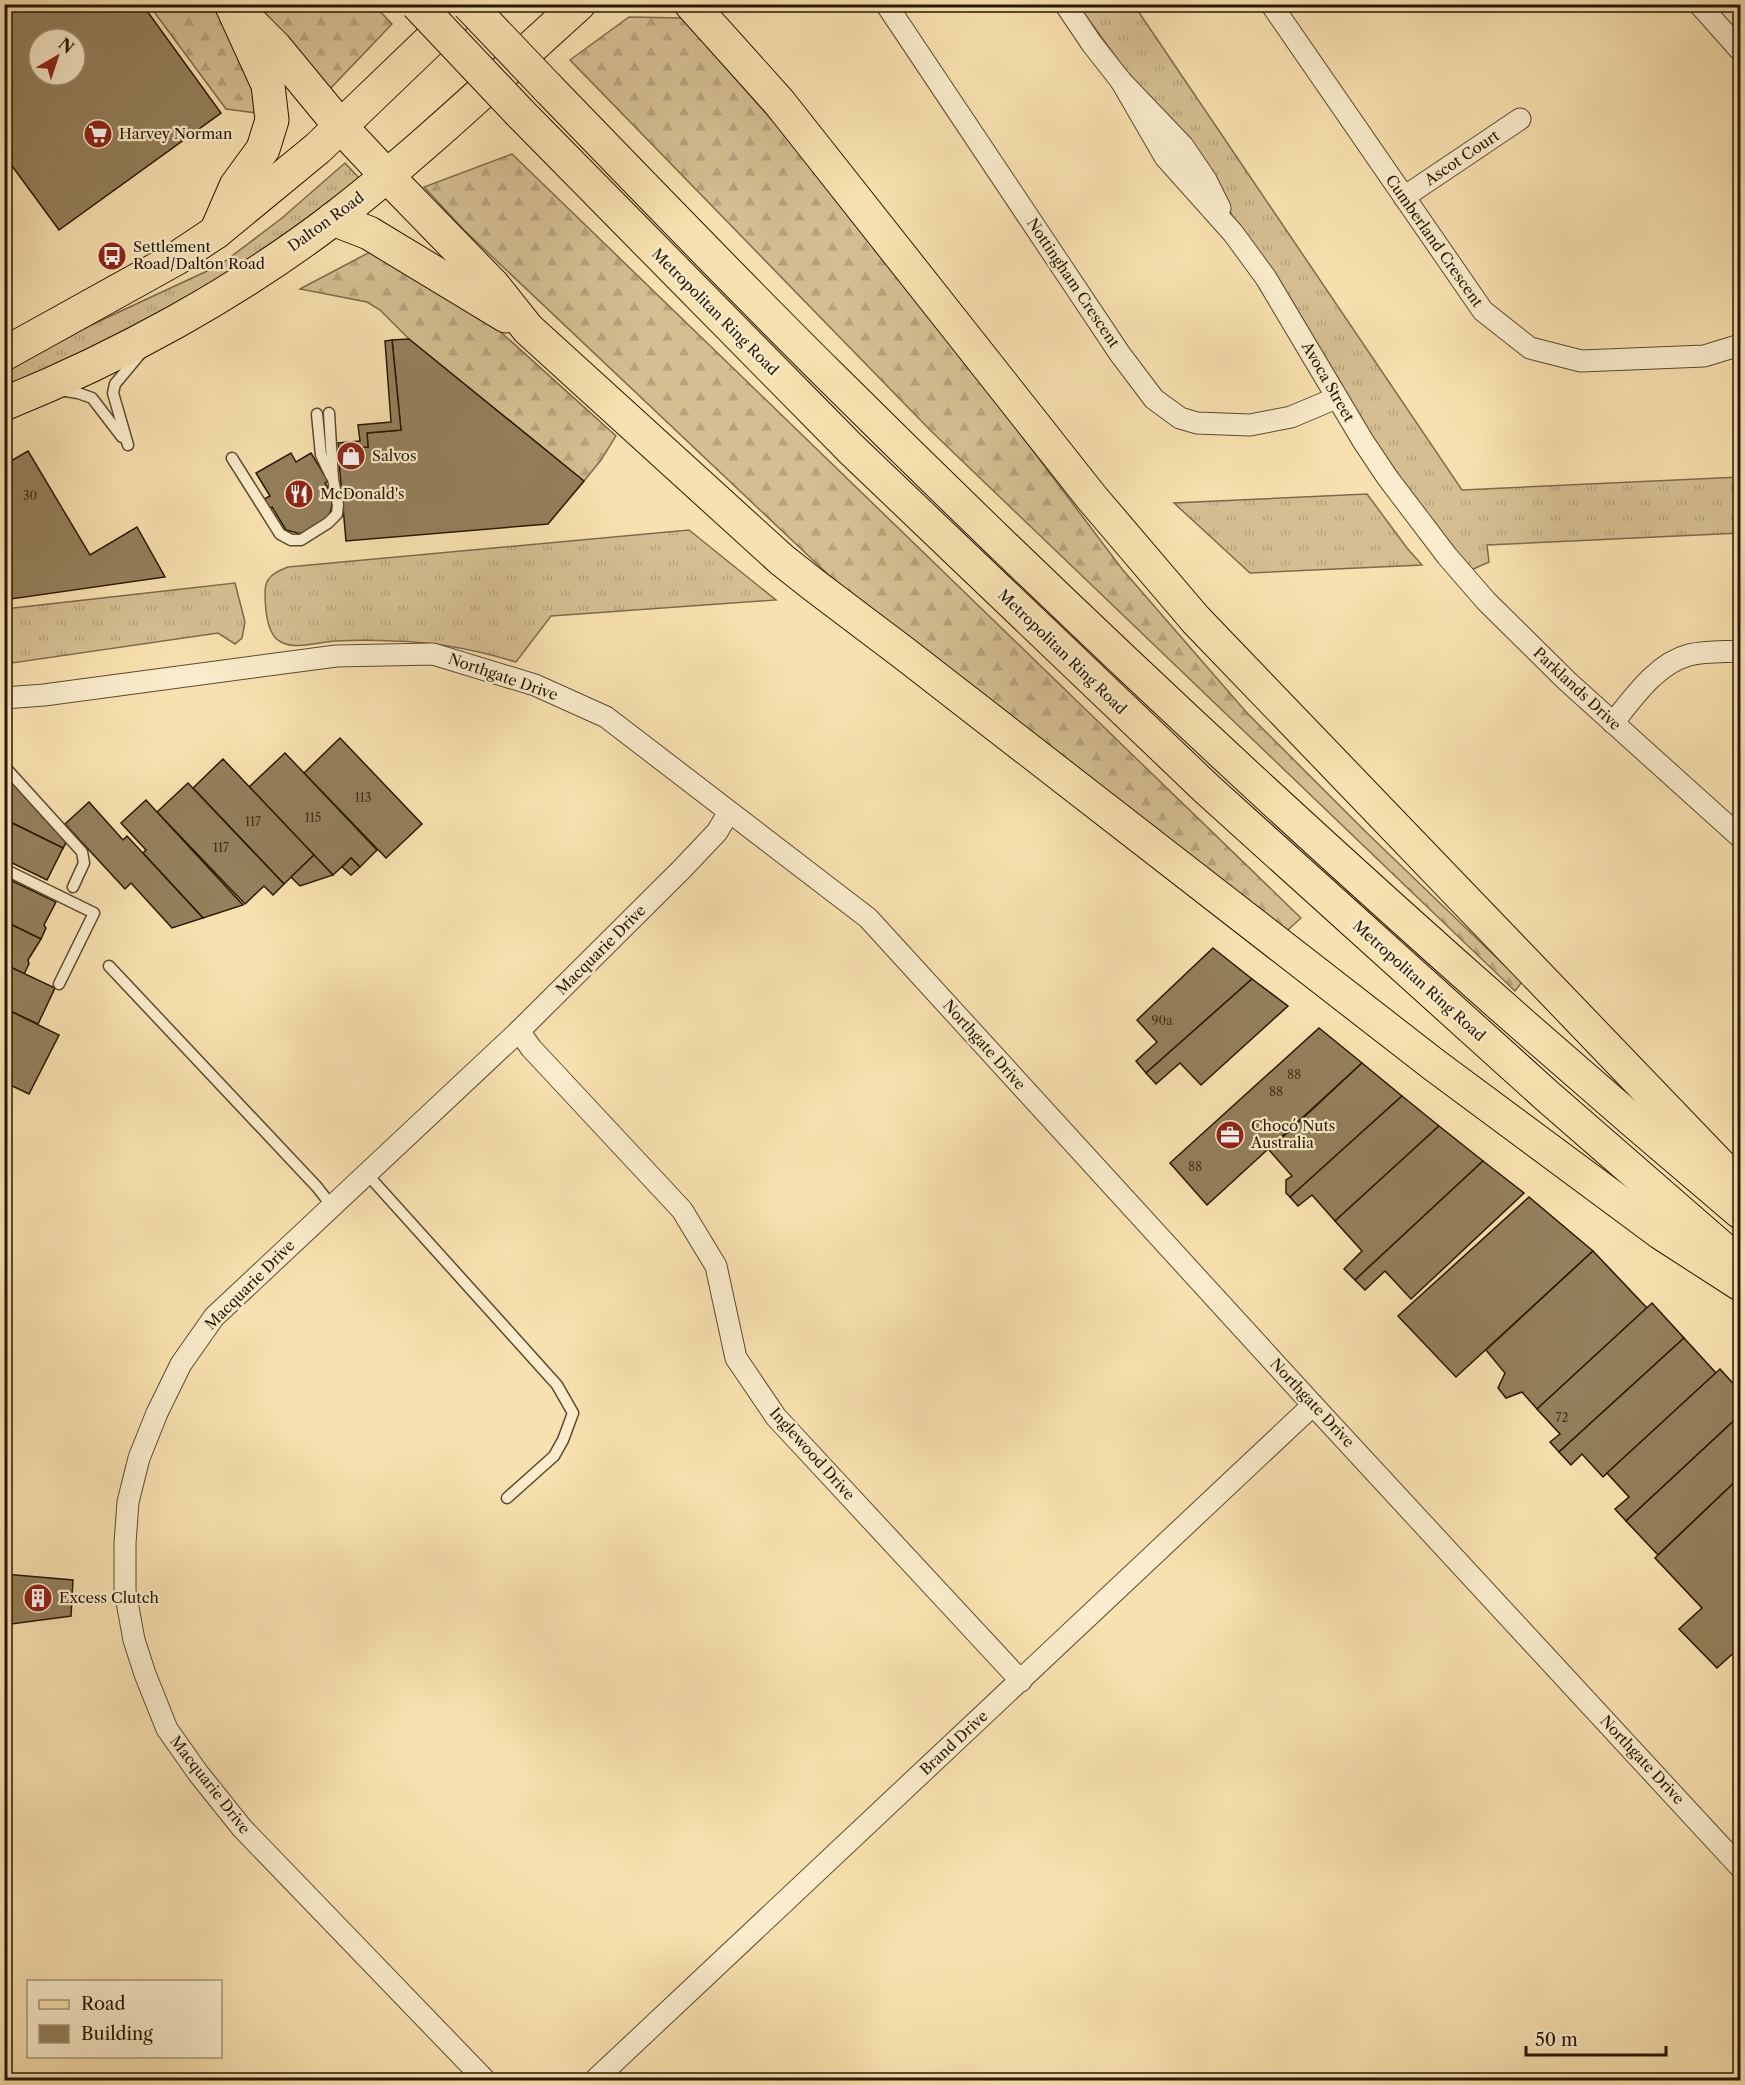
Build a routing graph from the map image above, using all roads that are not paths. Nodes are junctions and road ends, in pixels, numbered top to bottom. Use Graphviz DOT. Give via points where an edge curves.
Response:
graph roads {
  1 [pos="232,4"];
  2 [pos="417,4"];
  3 [pos="468,4"];
  4 [pos="579,4"];
  5 [pos="692,4"];
  6 [pos="886,4"];
  7 [pos="1065,4"];
  8 [pos="1271,4"];
  9 [pos="1699,4"];
  10 [pos="1740,50"];
  11 [pos="1520,119"];
  12 [pos="341,127"];
  13 [pos="387,176"];
  14 [pos="1404,197"];
  15 [pos="333,219"];
  16 [pos="216,231"];
  17 [pos="164,327"];
  18 [pos="528,329"];
  19 [pos="1740,345"];
  20 [pos="7,351"];
  21 [pos="44,387"];
  22 [pos="1336,398"];
  23 [pos="4,404"];
  24 [pos="329,413"];
  25 [pos="317,414"];
  26 [pos="232,458"];
  27 [pos="333,479"];
  28 [pos="1427,529"];
  29 [pos="1740,651"];
  30 [pos="4,698"];
  31 [pos="1613,723"];
  32 [pos="4,766"];
  33 [pos="729,812"];
  34 [pos="1740,837"];
  35 [pos="4,869"];
  36 [pos="73,887"];
  37 [pos="109,966"];
  38 [pos="59,984"];
  39 [pos="519,1031"];
  40 [pos="367,1174"];
  41 [pos="1740,1186"];
  42 [pos="331,1205"];
  43 [pos="1740,1212"];
  44 [pos="1740,1264"];
  45 [pos="1740,1284"];
  46 [pos="1313,1405"];
  47 [pos="507,1498"];
  48 [pos="1021,1682"];
  49 [pos="1740,1867"];
  50 [pos="485,2080"];
  51 [pos="595,2080"];
  1 -- 12 [label="main road" via="275,47"];
  1 -- 16 [label="main road" via="268,85 272,120 263,149 236,186"];
  2 -- 44 [label="main road, Metropolitan Ring Road, bridge" via="851,449 1207,789"];
  3 -- 12 [label="main road"];
  3 -- 43 [label="main road, bridge" via="830,376 1213,745 1454,964"];
  4 -- 13 [label="main road, Dalton Road"];
  5 -- 41 [label="main road" via="779,102 1092,498 1196,620"];
  6 -- 22 [label="street, Nottingham Crescent" via="1154,399 1180,418 1197,423 1250,425 1291,417"];
  7 -- 22 [label="street, Avoca Street" via="1121,81 1165,157 1233,233 1266,278"];
  8 -- 14 [label="street, Cumberland Crescent"];
  9 -- 10 [label="street"];
  11 -- 14 [label="street, Ascot Court"];
  12 -- 13 [label="main road"];
  12 -- 16 [label="main road"];
  13 -- 15 [label="main road, Dalton Road"];
  13 -- 18 [label="main road" via="493,285"];
  14 -- 19 [label="street, Cumberland Crescent" via="1483,311 1530,348 1581,361 1704,356"];
  15 -- 17 [label="main road, Dalton Road" via="247,279"];
  15 -- 18 [label="main road" via="369,233"];
  16 -- 20 [label="main road" via="177,258"];
  17 -- 21 [label="main road, Dalton Road"];
  17 -- 21 [label="lane" via="115,384 115,406 128,445 92,398"];
  18 -- 45 [label="main road" via="782,560 1433,1064 1661,1233"];
  21 -- 23 [label="main road, Dalton Road"];
  22 -- 28 [label="street, Avoca Street" via="1387,477"];
  24 -- 27 [label="lane"];
  25 -- 27 [label="lane" via="321,455"];
  26 -- 27 [label="lane" via="273,524 291,540 301,540 334,519 338,505"];
  28 -- 31 [label="street, Parklands Drive" via="1486,601"];
  29 -- 31 [label="street" via="1691,654 1678,659 1650,680"];
  30 -- 33 [label="street, Northgate Drive" via="336,656 433,654 535,685 606,717"];
  31 -- 34 [label="street, Parklands Drive"];
  32 -- 36 [label="lane" via="82,852 84,863"];
  33 -- 39 [label="street, Macquarie Drive" via="717,832 682,869"];
  33 -- 46 [label="street, Northgate Drive" via="868,918"];
  35 -- 38 [label="lane" via="94,913"];
  37 -- 42 [label="lane"];
  39 -- 40 [label="street, Macquarie Drive"];
  39 -- 48 [label="street, Inglewood Drive" via="682,1210 716,1266 736,1358 776,1417"];
  40 -- 42 [label="street, Macquarie Drive"];
  40 -- 47 [label="lane" via="557,1385 573,1413 554,1456"];
  42 -- 50 [label="street, Macquarie Drive" via="214,1317 181,1364 139,1458 128,1502 128,1610 139,1657 167,1729 198,1773 242,1828"];
  46 -- 48 [label="street, Brand Drive"];
  46 -- 49 [label="street, Northgate Drive"];
  48 -- 51 [label="street, Brand Drive"];
}
